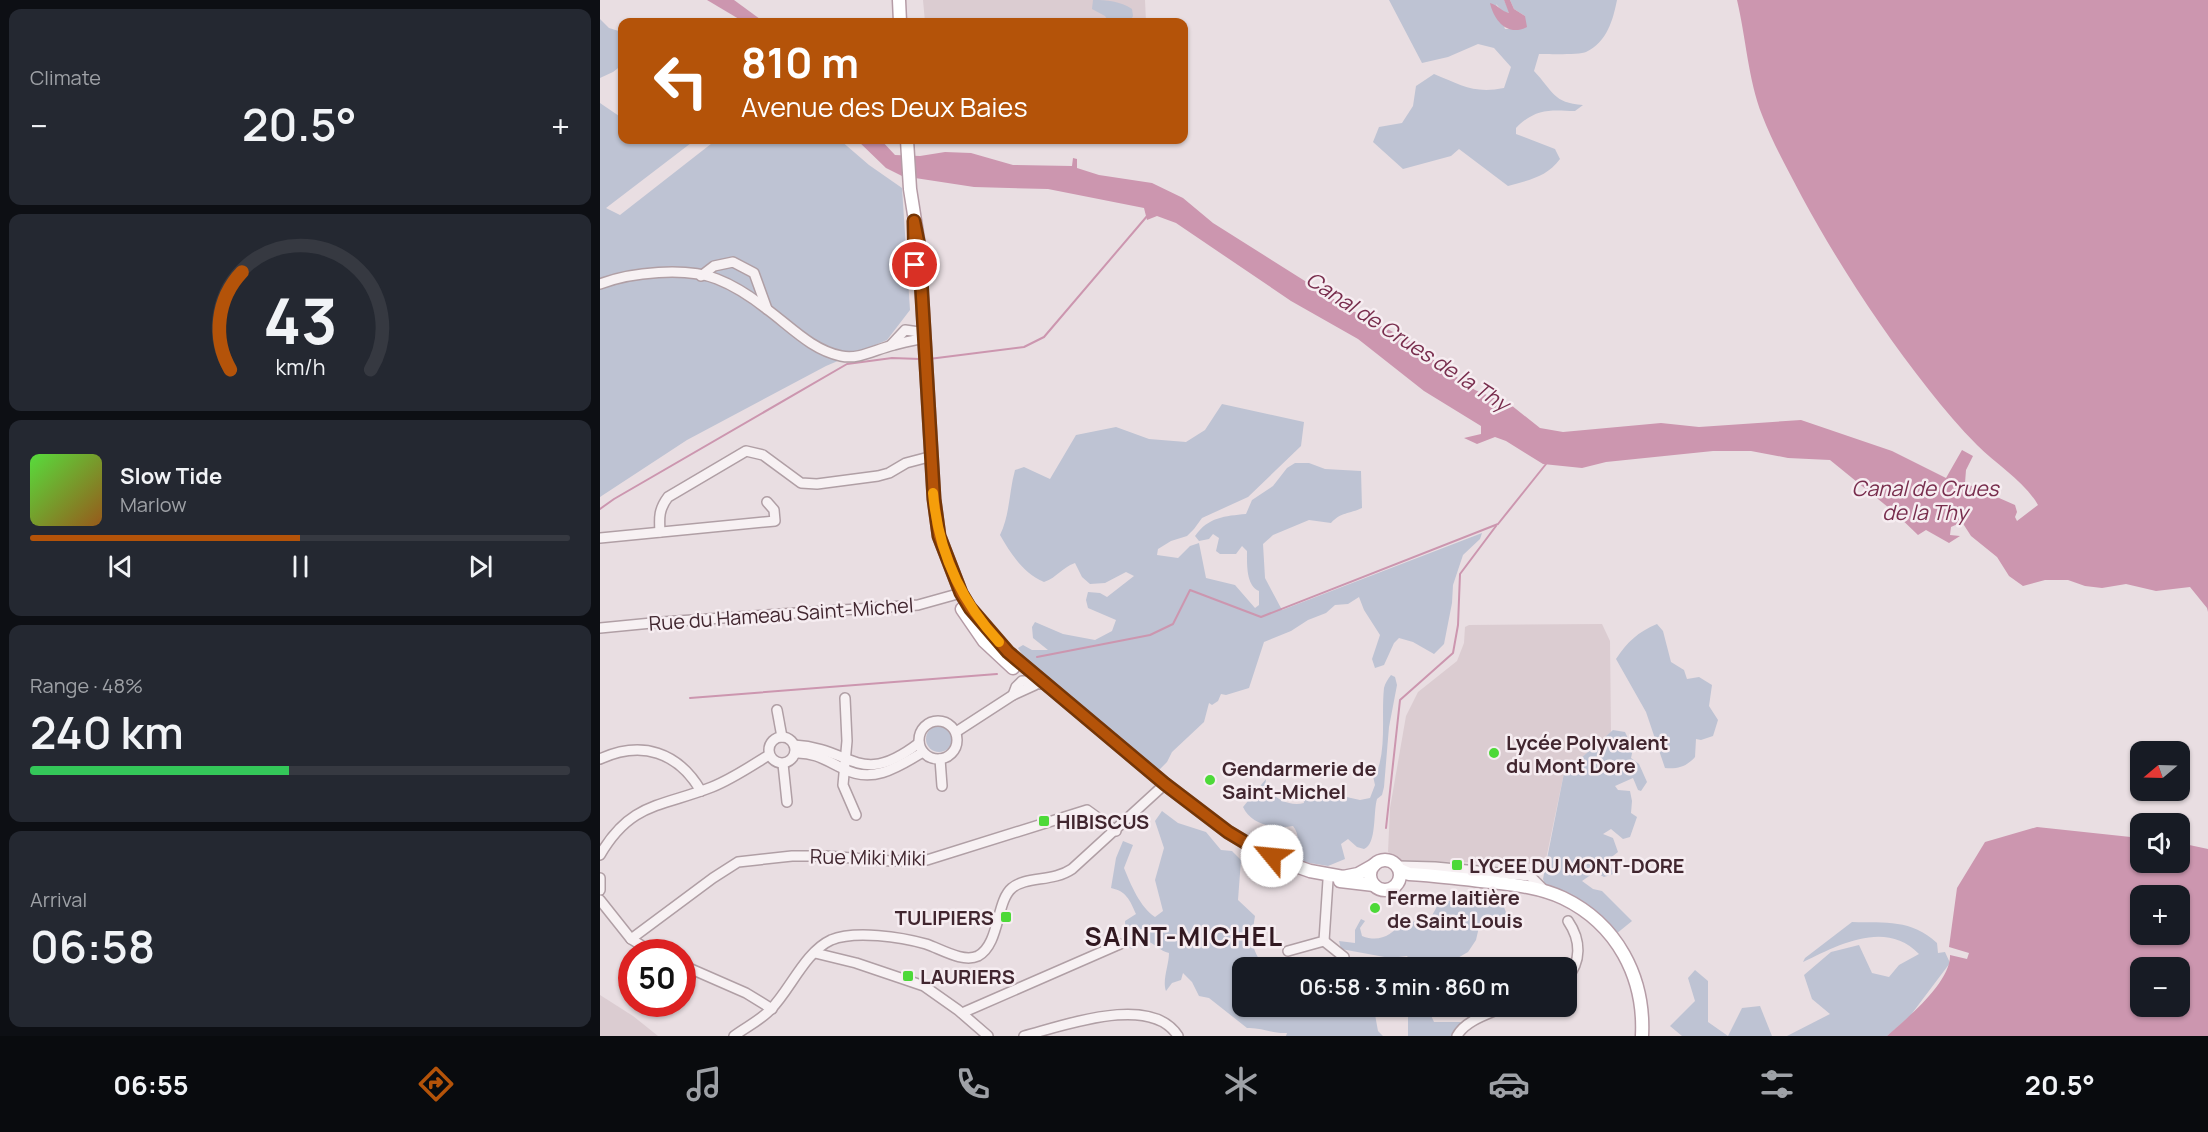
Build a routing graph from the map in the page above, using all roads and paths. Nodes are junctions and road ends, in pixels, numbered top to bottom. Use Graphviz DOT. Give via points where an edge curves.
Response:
graph roads {
  1 [pos="898,0"];
  2 [pos="900,18"];
  3 [pos="908,146"];
  4 [pos="914,221"];
  5 [pos="702,276"];
  6 [pos="600,284"];
  7 [pos="767,309"];
  8 [pos="918,319"];
  9 [pos="905,330"];
  10 [pos="922,341"];
  11 [pos="891,345"];
  12 [pos="924,366"];
  13 [pos="925,458"];
  14 [pos="767,502"];
  15 [pos="660,532"];
  16 [pos="600,538"];
  17 [pos="958,594"];
  18 [pos="600,628"];
  19 [pos="1012,667"];
  20 [pos="1032,682"];
  21 [pos="1014,691"];
  22 [pos="845,698"];
  23 [pos="1070,704"];
  24 [pos="777,711"];
  25 [pos="956,732"];
  26 [pos="782,737"];
  27 [pos="921,748"];
  28 [pos="794,749"];
  29 [pos="769,755"];
  30 [pos="600,759"];
  31 [pos="846,759"];
  32 [pos="940,759"];
  33 [pos="783,764"];
  34 [pos="845,770"];
  35 [pos="1163,785"];
  36 [pos="942,786"];
  37 [pos="701,791"];
  38 [pos="787,802"];
  39 [pos="856,815"];
  40 [pos="1116,831"];
  41 [pos="600,855"];
  42 [pos="1374,865"];
  43 [pos="1399,873"];
  44 [pos="600,878"];
  45 [pos="1328,880"];
  46 [pos="1374,885"];
  47 [pos="600,891"];
  48 [pos="1546,892"];
  49 [pos="600,900"];
  50 [pos="1568,921"];
  51 [pos="631,939"];
  52 [pos="1324,941"];
  53 [pos="1120,944"];
  54 [pos="1288,951"];
  55 [pos="815,953"];
  56 [pos="1344,957"];
  57 [pos="1577,960"];
  58 [pos="696,971"];
  59 [pos="772,1009"];
  60 [pos="962,1013"];
  61 [pos="1483,1017"];
  62 [pos="734,1036"];
  63 [pos="988,1036"];
  64 [pos="1023,1036"];
  65 [pos="1178,1036"];
  66 [pos="1457,1036"];
  67 [pos="1642,1036"];
  1 -- 2 [label="main road"];
  3 -- 4 [label="main road"];
  4 -- 8 [label="main road"];
  4 -- 10 [label="main road" via="919,246"];
  5 -- 6 [label="street" via="684,272 633,275"];
  5 -- 7 [label="street" via="742,292"];
  5 -- 7 [label="street" via="714,267 733,262 754,273"];
  7 -- 11 [label="street" via="806,341 842,357 868,354"];
  8 -- 9 [label="street"];
  8 -- 10 [label="main road"];
  9 -- 10 [label="street"];
  9 -- 11 [label="street"];
  10 -- 11 [label="street"];
  10 -- 12 [label="main road"];
  12 -- 13 [label="main road"];
  12 -- 17 [label="main road" via="939,536"];
  13 -- 15 [label="street" via="878,476 817,484 801,483 763,455 746,452 668,497 658,514"];
  13 -- 17 [label="main road" via="936,542"];
  14 -- 15 [label="street" via="774,510 775,521"];
  15 -- 16 [label="street"];
  17 -- 18 [label="street, Rue du Hameau Saint-Michel" via="918,605"];
  17 -- 19 [label="main road" via="984,641"];
  17 -- 23 [label="main road" via="1008,652"];
  19 -- 20 [label="main road"];
  19 -- 21 [label="street"];
  20 -- 21 [label="street" via="1022,681"];
  20 -- 23 [label="street"];
  20 -- 35 [label="main road"];
  21 -- 25 [label="street"];
  22 -- 31 [label="street"];
  23 -- 35 [label="main road"];
  24 -- 26 [label="street"];
  25 -- 27 [label="street" via="942,720 931,722 921,731"];
  25 -- 32 [label="street" via="955,750"];
  26 -- 28 [label="street" via="789,739"];
  26 -- 29 [label="street" via="771,743"];
  27 -- 31 [label="street" via="868,766"];
  27 -- 32 [label="street" via="928,756"];
  27 -- 34 [label="street" via="884,773 866,776"];
  28 -- 31 [label="street" via="810,746"];
  28 -- 33 [label="street" via="791,760"];
  28 -- 34 [label="street"];
  29 -- 33 [label="street"];
  29 -- 37 [label="street"];
  30 -- 37 [label="street" via="630,749 668,757 688,772"];
  31 -- 34 [label="street"];
  32 -- 36 [label="street"];
  33 -- 38 [label="street"];
  34 -- 39 [label="street" via="843,785"];
  35 -- 40 [label="street"];
  35 -- 42 [label="main road" via="1228,832 1287,863 1343,877"];
  35 -- 45 [label="main road" via="1202,819 1256,855 1290,870"];
  37 -- 41 [label="street" via="635,814 612,836"];
  40 -- 51 [label="street, Rue Miki Miki" via="1087,810 927,860 792,856 738,862"];
  40 -- 55 [label="street" via="1063,875 1034,879 1012,888 986,950 978,956 968,959 916,941 863,935 840,937"];
  42 -- 43 [label="main road" via="1386,859"];
  42 -- 46 [label="main road" via="1370,877"];
  43 -- 46 [label="main road" via="1392,889"];
  43 -- 48 [label="main road" via="1518,885"];
  43 -- 48 [label="street" via="1434,867 1530,876"];
  44 -- 47 [label="street"];
  45 -- 46 [label="main road"];
  45 -- 52 [label="street"];
  48 -- 67 [label="main road" via="1582,910 1620,947 1639,990"];
  49 -- 51 [label="street"];
  50 -- 57 [label="street" via="1578,941"];
  52 -- 54 [label="street"];
  52 -- 56 [label="street"];
  53 -- 60 [label="street"];
  55 -- 59 [label="street"];
  55 -- 60 [label="street" via="924,986"];
  58 -- 59 [label="street"];
  59 -- 62 [label="street"];
  60 -- 63 [label="street"];
  61 -- 66 [label="street"];
  64 -- 65 [label="street" via="1130,1014 1151,1016"];
}
